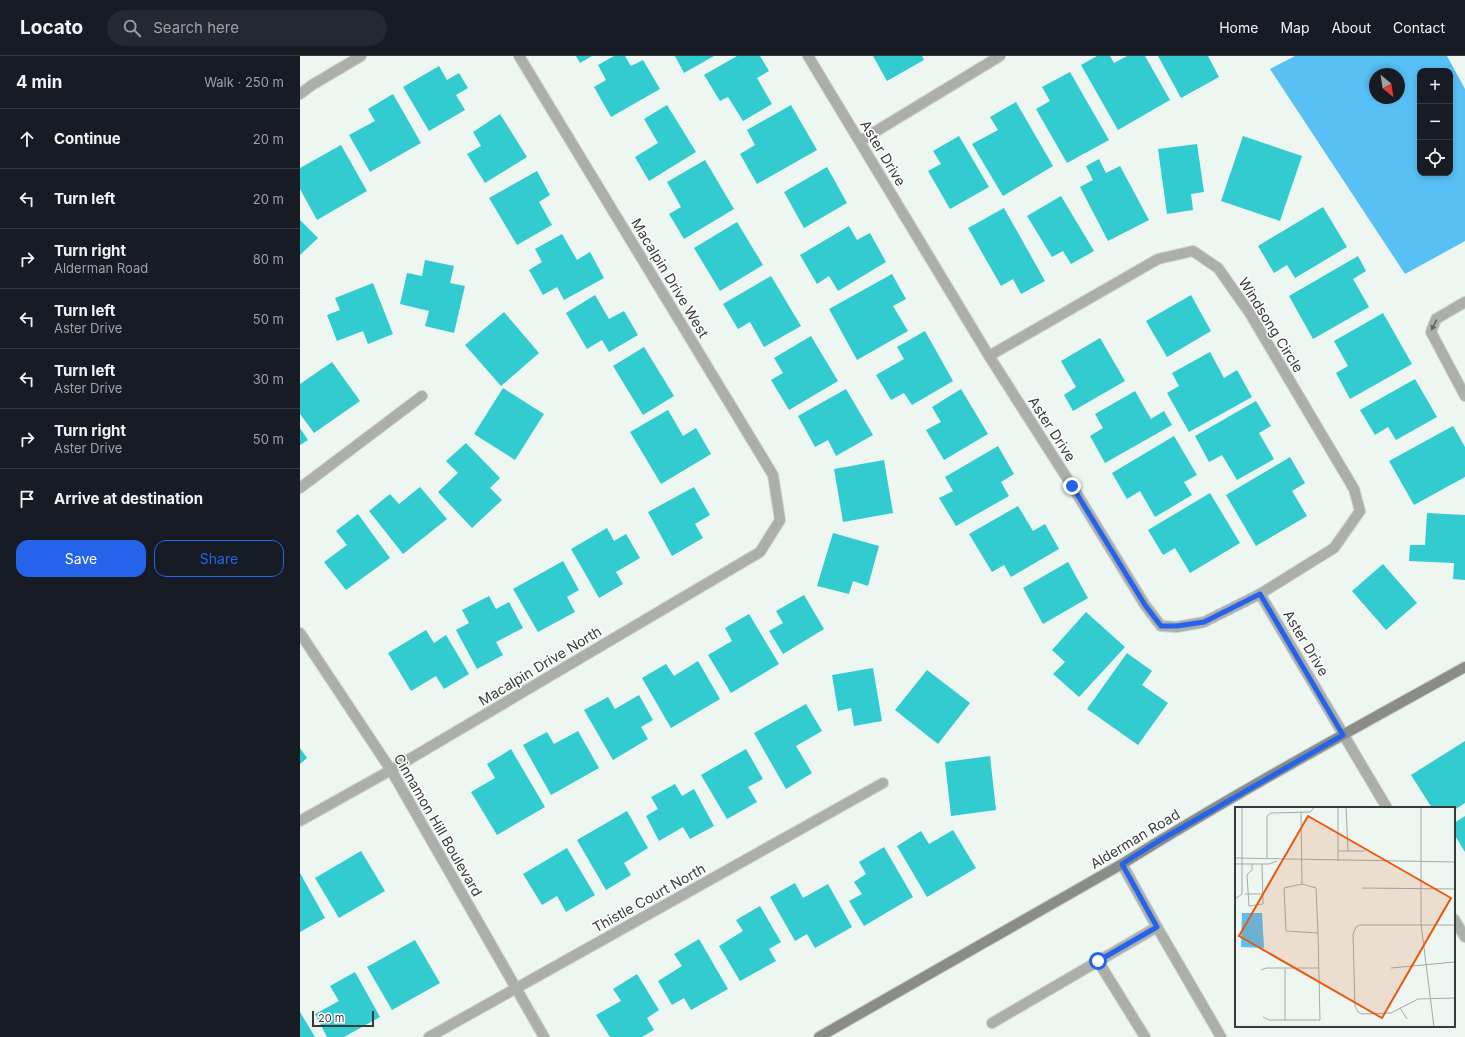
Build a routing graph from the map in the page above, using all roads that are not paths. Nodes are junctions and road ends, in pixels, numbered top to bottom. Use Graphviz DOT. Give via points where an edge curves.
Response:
graph roads {
  1 [pos="361,56"];
  2 [pos="519,56"];
  3 [pos="808,56"];
  4 [pos="1000,56"];
  5 [pos="300,94"];
  6 [pos="860,141"];
  7 [pos="1465,302"];
  8 [pos="988,356"];
  9 [pos="422,396"];
  10 [pos="1465,396"];
  11 [pos="300,488"];
  12 [pos="780,520"];
  13 [pos="1260,594"];
  14 [pos="300,633"];
  15 [pos="1465,668"];
  16 [pos="1343,735"];
  17 [pos="391,770"];
  18 [pos="883,783"];
  19 [pos="1386,807"];
  20 [pos="300,820"];
  21 [pos="1122,864"];
  22 [pos="1455,921"];
  23 [pos="1157,927"];
  24 [pos="1465,937"];
  25 [pos="1098,961"];
  26 [pos="516,988"];
  27 [pos="992,1023"];
  28 [pos="429,1037"];
  29 [pos="544,1037"];
  30 [pos="819,1037"];
  31 [pos="1145,1037"];
  32 [pos="1221,1037"];
  1 -- 5 [label="street"];
  2 -- 12 [label="street, Macalpin Drive West" via="773,475"];
  3 -- 6 [label="street, Aster Drive"];
  4 -- 6 [label="street"];
  6 -- 8 [label="street, Aster Drive"];
  7 -- 10 [label="street, one-way" via="1436,319 1431,332"];
  8 -- 13 [label="street, Aster Drive" via="1145,605 1161,626 1204,622"];
  8 -- 13 [label="street, Windsong Circle" via="1158,259 1193,251 1218,268 1249,312 1354,489 1360,511 1334,548"];
  9 -- 11 [label="street"];
  12 -- 17 [label="street, Macalpin Drive North" via="760,552"];
  13 -- 16 [label="street, Aster Drive"];
  14 -- 17 [label="street, Cinnamon Hill Boulevard"];
  15 -- 16 [label="street, Alderman Road"];
  16 -- 19 [label="street, Aster Drive"];
  16 -- 21 [label="street, Alderman Road"];
  17 -- 20 [label="street, Macalpin Drive North"];
  17 -- 26 [label="street, Cinnamon Hill Boulevard"];
  18 -- 26 [label="street, Thistle Court North"];
  21 -- 23 [label="street"];
  21 -- 30 [label="street, Alderman Road"];
  22 -- 24 [label="street"];
  23 -- 25 [label="street"];
  23 -- 32 [label="street"];
  25 -- 27 [label="street"];
  25 -- 31 [label="street"];
  26 -- 28 [label="street, Thistle Court North"];
  26 -- 29 [label="street, Cinnamon Hill Boulevard"];
}
